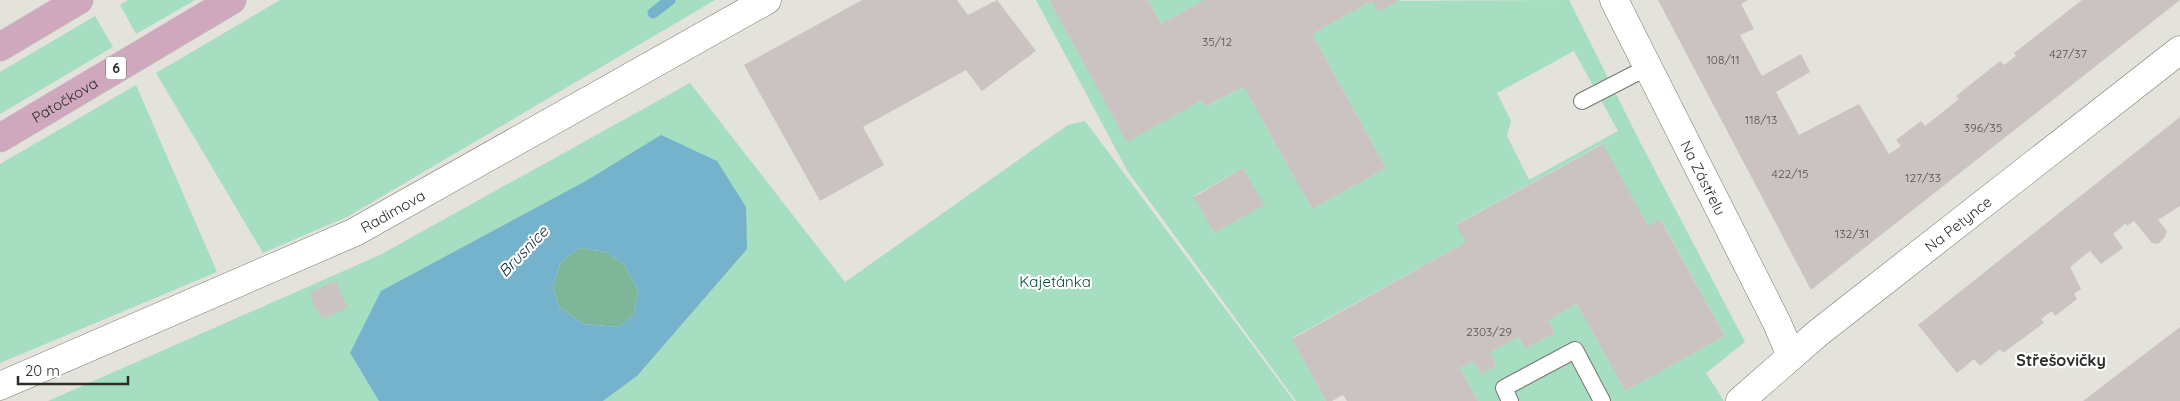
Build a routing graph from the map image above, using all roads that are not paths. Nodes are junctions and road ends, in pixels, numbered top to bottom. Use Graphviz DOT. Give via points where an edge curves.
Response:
graph roads {
  1 [pos="79,0"];
  2 [pos="232,0"];
  3 [pos="767,0"];
  4 [pos="1614,0"];
  5 [pos="0,47"];
  6 [pos="2180,50"];
  7 [pos="1648,67"];
  8 [pos="1582,102"];
  9 [pos="0,138"];
  10 [pos="1791,356"];
  11 [pos="0,386"];
  12 [pos="1510,401"];
  13 [pos="1602,401"];
  14 [pos="1740,401"];
  1 -- 5 [label="main road"];
  2 -- 9 [label="main road, Patočkova / 6"];
  3 -- 11 [label="street, Radimova" via="355,232"];
  4 -- 7 [label="street, Na Zástřelu"];
  6 -- 10 [label="street, Na Petynce"];
  7 -- 8 [label="lane"];
  7 -- 10 [label="street, Na Zástřelu" via="1777,322"];
  10 -- 14 [label="street, Na Petynce"];
  12 -- 13 [label="lane" via="1504,388 1575,350"];
}
